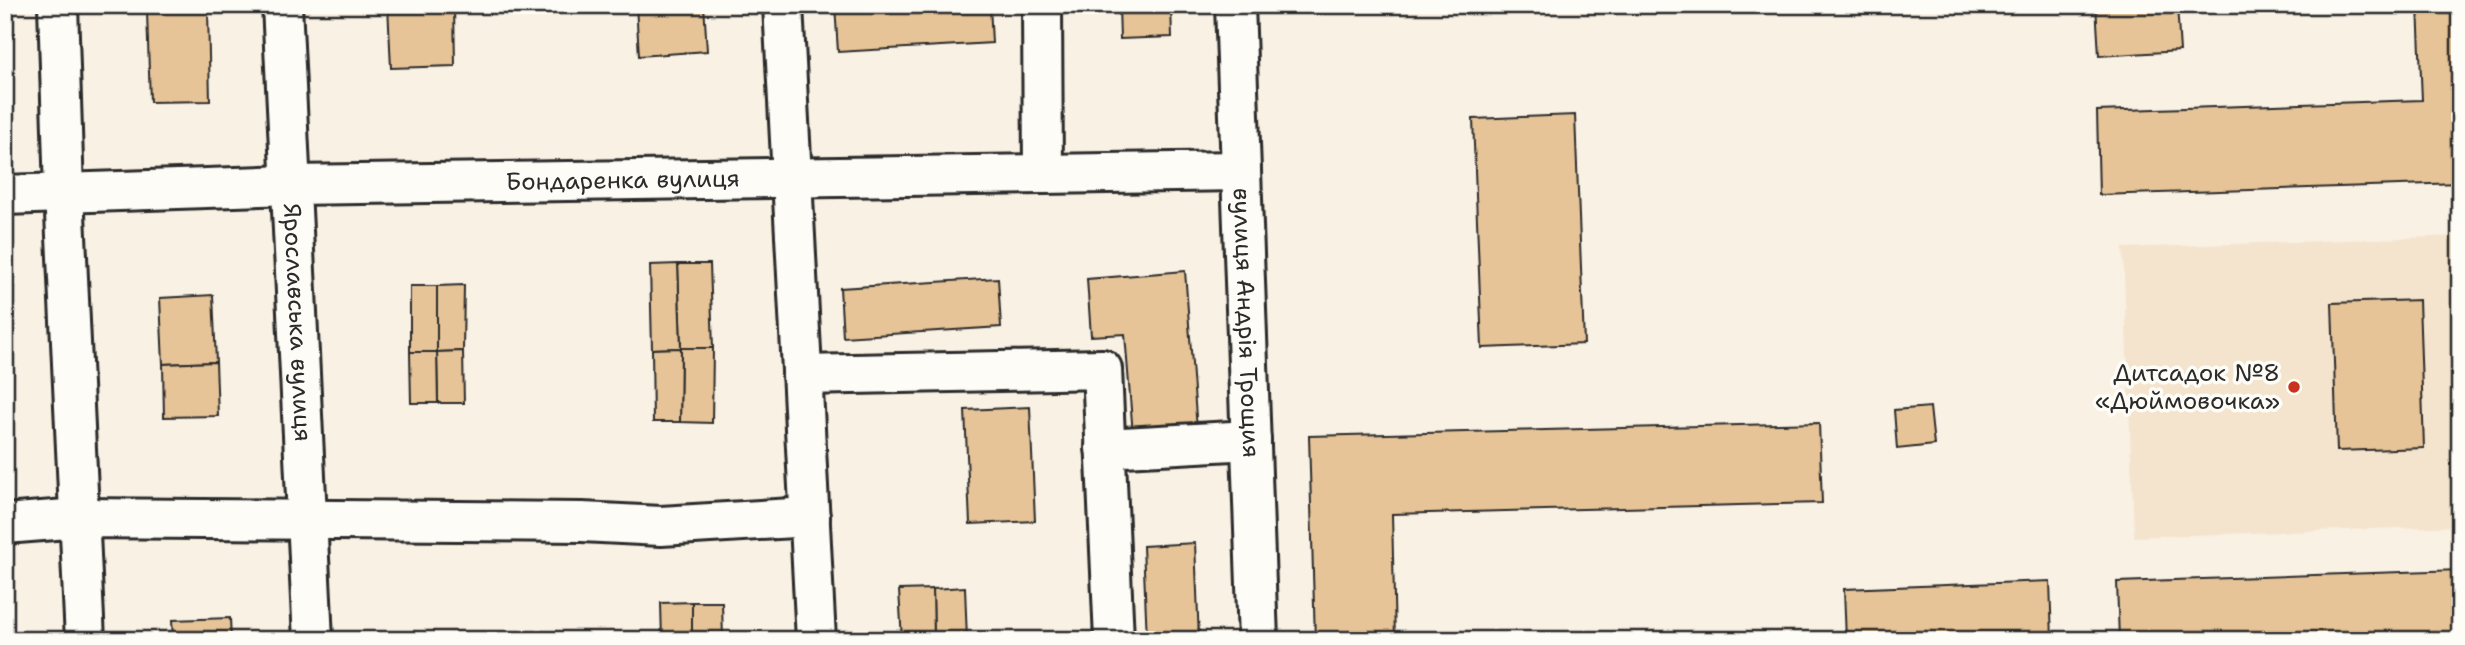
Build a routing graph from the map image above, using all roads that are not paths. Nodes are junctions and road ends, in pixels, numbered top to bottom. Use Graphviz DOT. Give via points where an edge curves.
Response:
graph roads {
  1 [pos="58,5"];
  2 [pos="282,5"];
  3 [pos="783,5"];
  4 [pos="1042,5"];
  5 [pos="1235,5"];
  6 [pos="1241,171"];
  7 [pos="1042,174"];
  8 [pos="793,177"];
  9 [pos="291,186"];
  10 [pos="64,193"];
  11 [pos="5,195"];
  12 [pos="803,375"];
  13 [pos="1251,440"];
  14 [pos="1105,448"];
  15 [pos="810,517"];
  16 [pos="79,518"];
  17 [pos="308,519"];
  18 [pos="5,524"];
  19 [pos="85,640"];
  20 [pos="313,640"];
  21 [pos="816,640"];
  22 [pos="1114,640"];
  23 [pos="1258,640"];
  1 -- 10 [label="street"];
  2 -- 9 [label="street, Ярославська вулиця"];
  3 -- 8 [label="street"];
  4 -- 7 [label="street"];
  5 -- 6 [label="street, вулиця Андрія Трощия"];
  6 -- 7 [label="street, Бондаренка вулиця"];
  6 -- 13 [label="street, вулиця Андрія Трощия"];
  7 -- 8 [label="street, Бондаренка вулиця"];
  8 -- 9 [label="street, Бондаренка вулиця"];
  8 -- 12 [label="street"];
  9 -- 10 [label="street, Бондаренка вулиця"];
  9 -- 17 [label="street, Ярославська вулиця"];
  10 -- 11 [label="street, Бондаренка вулиця"];
  10 -- 16 [label="street"];
  12 -- 14 [label="street" via="1102,369"];
  12 -- 15 [label="street"];
  13 -- 14 [label="street"];
  13 -- 23 [label="street, вулиця Андрія Трощия"];
  14 -- 22 [label="street"];
  15 -- 17 [label="street" via="661,526"];
  15 -- 21 [label="street"];
  16 -- 17 [label="street"];
  16 -- 18 [label="street"];
  16 -- 19 [label="street"];
  17 -- 20 [label="street, Ярославська вулиця"];
}
